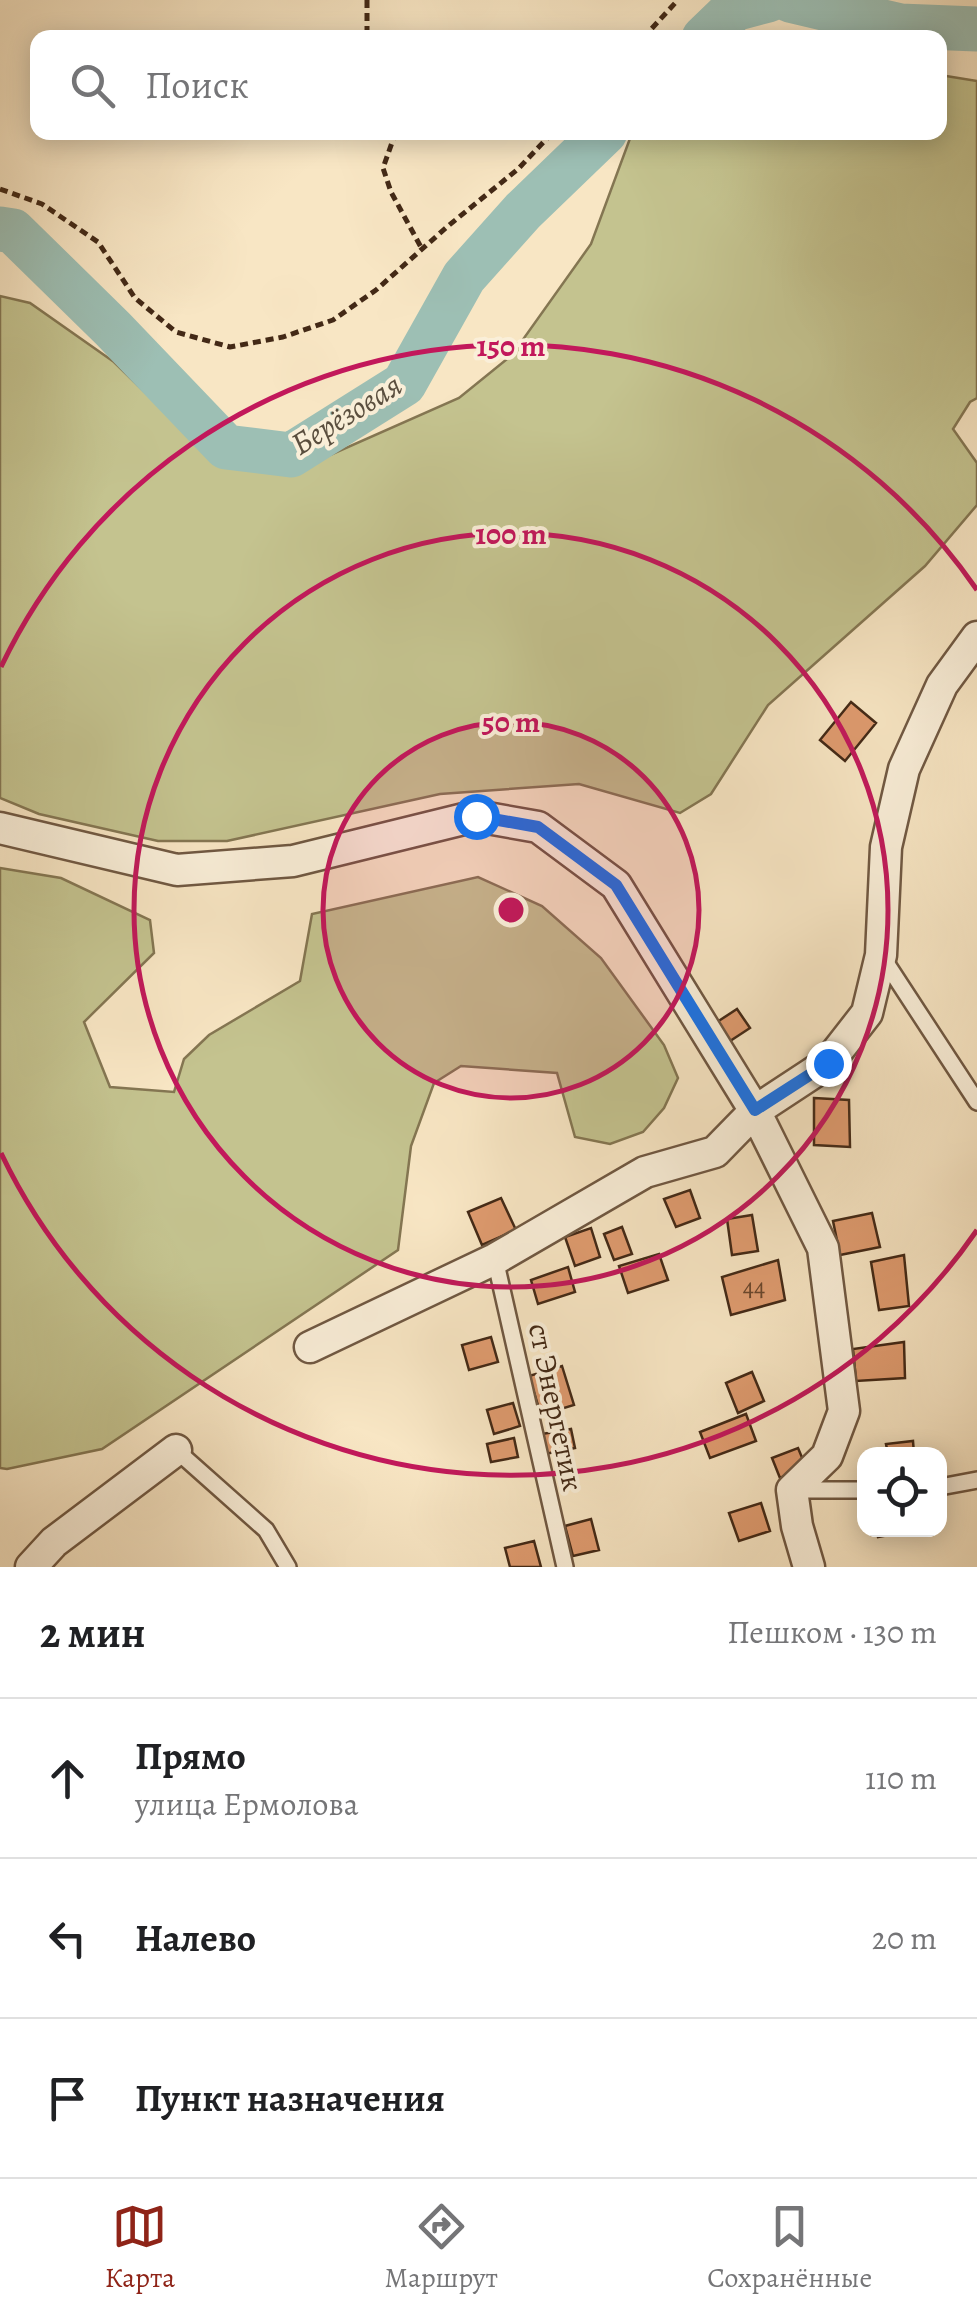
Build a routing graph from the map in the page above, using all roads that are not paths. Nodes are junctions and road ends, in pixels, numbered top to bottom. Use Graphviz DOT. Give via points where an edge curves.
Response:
graph roads {
  1 [pos="977,637"];
  2 [pos="0,828"];
  3 [pos="881,955"];
  4 [pos="977,1102"];
  5 [pos="755,1110"];
  6 [pos="496,1259"];
  7 [pos="310,1348"];
  8 [pos="176,1450"];
  9 [pos="977,1480"];
  10 [pos="947,1486"];
  11 [pos="792,1490"];
  12 [pos="857,1490"];
  13 [pos="31,1567"];
  14 [pos="288,1567"];
  15 [pos="564,1567"];
  16 [pos="809,1567"];
  1 -- 3 [label="street" via="942,686 904,769 886,848"];
  2 -- 5 [label="street" via="177,870 293,861 476,816 538,827 616,885"];
  3 -- 4 [label="lane"];
  3 -- 5 [label="street" via="868,1012 828,1063"];
  5 -- 6 [label="street" via="714,1152 645,1172"];
  5 -- 11 [label="street" via="823,1248 844,1410 827,1456"];
  6 -- 7 [label="street"];
  6 -- 15 [label="lane, ст Энергетик"];
  8 -- 13 [label="street" via="54,1542"];
  8 -- 14 [label="lane" via="266,1530"];
  9 -- 10 [label="lane"];
  11 -- 12 [label="lane"];
  11 -- 16 [label="street"];
}
